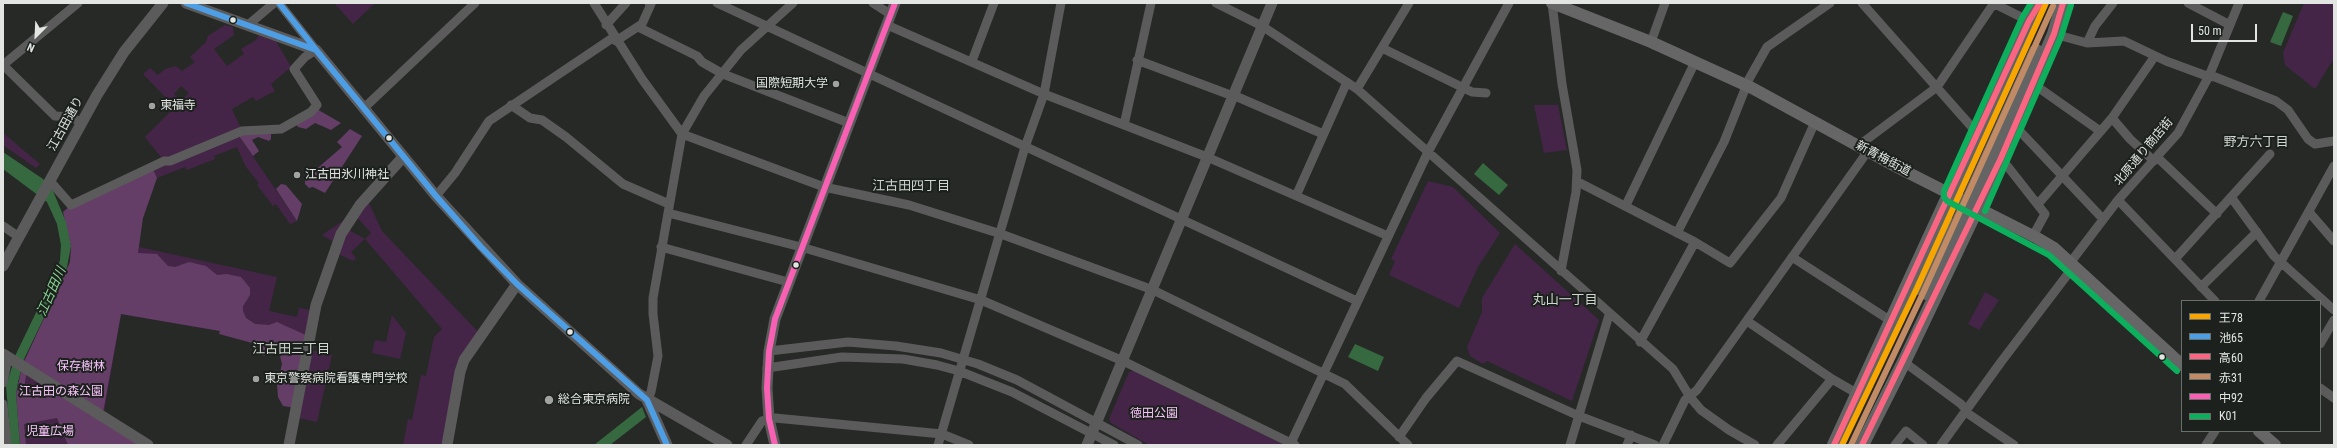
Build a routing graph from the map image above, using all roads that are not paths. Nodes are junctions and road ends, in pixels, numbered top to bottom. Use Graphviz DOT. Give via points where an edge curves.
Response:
graph roads {
  1 [pos="78,3"];
  2 [pos="163,3"];
  3 [pos="186,3"];
  4 [pos="274,3"];
  5 [pos="279,3"];
  6 [pos="475,3"];
  7 [pos="594,3"];
  8 [pos="626,3"];
  9 [pos="649,3"];
  10 [pos="718,3"];
  11 [pos="793,3"];
  12 [pos="873,3"];
  13 [pos="895,3"];
  14 [pos="994,3"];
  15 [pos="1061,3"];
  16 [pos="1151,3"];
  17 [pos="1216,3"];
  18 [pos="1272,3"];
  19 [pos="1409,3"];
  20 [pos="1509,3"];
  21 [pos="1552,3"];
  22 [pos="1665,3"];
  23 [pos="1830,3"];
  24 [pos="1862,3"];
  25 [pos="1994,3"];
  26 [pos="2040,3"];
  27 [pos="2046,3"];
  28 [pos="2058,3"];
  29 [pos="2063,3"];
  30 [pos="2113,3"];
  31 [pos="2188,3"];
  32 [pos="2239,3"];
  33 [pos="889,20"];
  34 [pos="2029,21"];
  35 [pos="248,25"];
  36 [pos="606,25"];
  37 [pos="2230,25"];
  38 [pos="766,26"];
  39 [pos="1262,26"];
  40 [pos="638,27"];
  41 [pos="2054,34"];
  42 [pos="615,39"];
  43 [pos="1651,42"];
  44 [pos="2087,43"];
  45 [pos="1382,48"];
  46 [pos="316,50"];
  47 [pos="2155,56"];
  48 [pos="1137,60"];
  49 [pos="972,61"];
  50 [pos="1695,62"];
  51 [pos="3,65"];
  52 [pos="723,74"];
  53 [pos="868,74"];
  54 [pos="2209,76"];
  55 [pos="1347,82"];
  56 [pos="2032,83"];
  57 [pos="1746,86"];
  58 [pos="1463,87"];
  59 [pos="1937,87"];
  60 [pos="1357,89"];
  61 [pos="1486,93"];
  62 [pos="1044,94"];
  63 [pos="1233,96"];
  64 [pos="511,105"];
  65 [pos="364,108"];
  66 [pos="2112,118"];
  67 [pos="1815,122"];
  68 [pos="2005,122"];
  69 [pos="81,123"];
  70 [pos="849,123"];
  71 [pos="1124,125"];
  72 [pos="2100,132"];
  73 [pos="682,134"];
  74 [pos="1323,134"];
  75 [pos="1978,134"];
  76 [pos="2334,141"];
  77 [pos="1025,147"];
  78 [pos="1863,149"];
  79 [pos="1428,152"];
  80 [pos="2270,154"];
  81 [pos="403,157"];
  82 [pos="1208,157"];
  83 [pos="2001,158"];
  84 [pos="2156,159"];
  85 [pos="2334,166"];
  86 [pos="2062,176"];
  87 [pos="1578,182"];
  88 [pos="48,183"];
  89 [pos="824,187"];
  90 [pos="1951,194"];
  91 [pos="436,196"];
  92 [pos="1296,196"];
  93 [pos="2231,197"];
  94 [pos="2118,200"];
  95 [pos="2038,204"];
  96 [pos="1626,206"];
  97 [pos="668,208"];
  98 [pos="1978,208"];
  99 [pos="2309,212"];
  100 [pos="2217,214"];
  101 [pos="2103,219"];
  102 [pos="1182,221"];
  103 [pos="3,226"];
  104 [pos="2256,232"];
  105 [pos="1677,233"];
  106 [pos="1001,234"];
  107 [pos="1388,236"];
  108 [pos="2033,236"];
  109 [pos="19,237"];
  110 [pos="2334,241"];
  111 [pos="1695,242"];
  112 [pos="661,247"];
  113 [pos="801,247"];
  114 [pos="1792,257"];
  115 [pos="2175,259"];
  116 [pos="2282,262"];
  117 [pos="2072,265"];
  118 [pos="3,266"];
  119 [pos="1561,271"];
  120 [pos="788,282"];
  121 [pos="517,284"];
  122 [pos="2201,286"];
  123 [pos="1152,290"];
  124 [pos="1922,291"];
  125 [pos="981,300"];
  126 [pos="1357,300"];
  127 [pos="2214,300"];
  128 [pos="2260,300"];
  129 [pos="2334,310"];
  130 [pos="1609,315"];
  131 [pos="2334,320"];
  132 [pos="1747,321"];
  133 [pos="1891,321"];
  134 [pos="1640,342"];
  135 [pos="2321,342"];
  136 [pos="769,351"];
  137 [pos="7,357"];
  138 [pos="963,359"];
  139 [pos="1123,361"];
  140 [pos="1904,362"];
  141 [pos="2181,364"];
  142 [pos="767,368"];
  143 [pos="959,371"];
  144 [pos="1323,373"];
  145 [pos="1832,379"];
  146 [pos="3,383"];
  147 [pos="2321,389"];
  148 [pos="1858,394"];
  149 [pos="1690,397"];
  150 [pos="2334,398"];
  151 [pos="647,401"];
  152 [pos="3,404"];
  153 [pos="1965,410"];
  154 [pos="1579,416"];
  155 [pos="769,419"];
  156 [pos="1097,422"];
  157 [pos="2214,432"];
  158 [pos="2261,432"];
  159 [pos="1092,433"];
  160 [pos="942,434"];
  161 [pos="1631,436"];
  162 [pos="1399,437"];
  163 [pos="1292,444"];
  164 [pos="7,445"];
  165 [pos="148,445"];
  166 [pos="289,445"];
  167 [pos="447,445"];
  168 [pos="667,445"];
  169 [pos="727,445"];
  170 [pos="746,445"];
  171 [pos="775,445"];
  172 [pos="938,445"];
  173 [pos="969,445"];
  174 [pos="1087,445"];
  175 [pos="1114,445"];
  176 [pos="1138,445"];
  177 [pos="1408,445"];
  178 [pos="1570,445"];
  179 [pos="1627,445"];
  180 [pos="1655,445"];
  181 [pos="1663,445"];
  182 [pos="1755,445"];
  183 [pos="1777,445"];
  184 [pos="1834,445"];
  185 [pos="1842,445"];
  186 [pos="1854,445"];
  187 [pos="1862,445"];
  188 [pos="1895,445"];
  189 [pos="1923,445"];
  190 [pos="1941,445"];
  191 [pos="2014,445"];
  192 [pos="2206,445"];
  193 [pos="2275,445"];
  1 -- 51 [label="street"];
  2 -- 69 [label="street, 江古田通り" via="116,63"];
  3 -- 35 [label="street"];
  4 -- 35 [label="street"];
  5 -- 46 [label="street"];
  6 -- 65 [label="street"];
  7 -- 36 [label="street"];
  8 -- 36 [label="street"];
  9 -- 40 [label="street" via="651,4 648,11"];
  10 -- 38 [label="street"];
  11 -- 38 [label="street"];
  12 -- 33 [label="street"];
  13 -- 33 [label="street"];
  14 -- 49 [label="street"];
  15 -- 62 [label="street"];
  16 -- 48 [label="street"];
  17 -- 39 [label="street"];
  18 -- 39 [label="street"];
  19 -- 45 [label="street"];
  20 -- 58 [label="street"];
  21 -- 43 [label="main road, 新青梅街道"];
  21 -- 87 [label="street"];
  22 -- 43 [label="street"];
  23 -- 57 [label="street" via="1767,47"];
  24 -- 59 [label="street"];
  25 -- 34 [label="street"];
  25 -- 59 [label="street"];
  26 -- 34 [label="main road"];
  27 -- 68 [label="main road"];
  28 -- 68 [label="main road"];
  29 -- 41 [label="main road"];
  30 -- 44 [label="street" via="2095,26"];
  31 -- 37 [label="street"];
  32 -- 37 [label="street, 北原通り商店街"];
  33 -- 49 [label="street"];
  33 -- 53 [label="street"];
  34 -- 75 [label="main road"];
  35 -- 46 [label="street"];
  36 -- 42 [label="street"];
  37 -- 54 [label="street, 北原通り商店街"];
  38 -- 52 [label="street" via="741,50"];
  38 -- 53 [label="street"];
  39 -- 55 [label="street"];
  39 -- 63 [label="street"];
  40 -- 42 [label="street"];
  40 -- 52 [label="street" via="697,56 702,62"];
  41 -- 44 [label="street"];
  41 -- 56 [label="main road"];
  42 -- 64 [label="street"];
  42 -- 73 [label="street"];
  43 -- 50 [label="main road, 新青梅街道"];
  44 -- 47 [label="street" via="2124,41"];
  45 -- 58 [label="street"];
  45 -- 60 [label="street"];
  46 -- 65 [label="street"];
  46 -- 88 [label="street" via="294,69 317,105 311,112 281,129 242,131 170,161 164,161 71,205"];
  47 -- 54 [label="street"];
  47 -- 66 [label="street"];
  48 -- 63 [label="street"];
  48 -- 71 [label="street"];
  49 -- 62 [label="street"];
  50 -- 57 [label="main road, 新青梅街道"];
  50 -- 96 [label="street"];
  51 -- 69 [label="street" via="55,116 72,117"];
  52 -- 70 [label="street"];
  52 -- 73 [label="street" via="704,96"];
  53 -- 70 [label="street"];
  53 -- 77 [label="street"];
  54 -- 76 [label="street" via="2276,101 2288,110 2314,146"];
  54 -- 84 [label="street, 北原通り商店街" via="2178,133"];
  55 -- 60 [label="street"];
  55 -- 74 [label="street"];
  56 -- 68 [label="main road"];
  56 -- 72 [label="street"];
  57 -- 67 [label="main road, 新青梅街道"];
  57 -- 105 [label="street" via="1724,142"];
  58 -- 61 [label="street" via="1472,92"];
  58 -- 79 [label="street"];
  59 -- 75 [label="street"];
  59 -- 78 [label="street"];
  60 -- 79 [label="street"];
  62 -- 71 [label="street"];
  62 -- 77 [label="street"];
  63 -- 74 [label="street"];
  63 -- 82 [label="street"];
  64 -- 91 [label="street" via="489,120 455,173"];
  64 -- 97 [label="street" via="530,118 542,120 554,128 623,184"];
  65 -- 81 [label="street"];
  66 -- 72 [label="street"];
  66 -- 84 [label="street" via="2130,139"];
  67 -- 78 [label="main road, 新青梅街道"];
  67 -- 111 [label="street" via="1781,198 1730,263"];
  68 -- 83 [label="main road"];
  68 -- 86 [label="street"];
  68 -- 124 [label="main road, bridge"];
  69 -- 88 [label="street, 江古田通り"];
  70 -- 89 [label="street"];
  71 -- 82 [label="street"];
  72 -- 86 [label="street"];
  73 -- 89 [label="street"];
  73 -- 97 [label="street"];
  74 -- 92 [label="street"];
  75 -- 90 [label="main road"];
  77 -- 102 [label="street"];
  77 -- 106 [label="street"];
  78 -- 90 [label="main road, 新青梅街道"];
  78 -- 114 [label="street"];
  79 -- 107 [label="street"];
  79 -- 119 [label="street"];
  80 -- 93 [label="street"];
  81 -- 91 [label="street"];
  81 -- 166 [label="street" via="360,205 337,244 316,305"];
  82 -- 92 [label="street"];
  82 -- 102 [label="street"];
  83 -- 95 [label="street"];
  83 -- 98 [label="main road"];
  84 -- 94 [label="street, 北原通り商店街"];
  84 -- 100 [label="street"];
  85 -- 99 [label="street"];
  86 -- 95 [label="street"];
  86 -- 101 [label="street"];
  87 -- 96 [label="street"];
  87 -- 119 [label="street"];
  88 -- 109 [label="street, 江古田通り"];
  89 -- 106 [label="street" via="909,205"];
  89 -- 113 [label="street"];
  90 -- 98 [label="main road, 新青梅街道"];
  90 -- 133 [label="main road"];
  91 -- 121 [label="street"];
  92 -- 107 [label="street"];
  93 -- 100 [label="street"];
  93 -- 104 [label="street"];
  94 -- 101 [label="street, 北原通り商店街"];
  94 -- 115 [label="street"];
  95 -- 108 [label="street" via="2045,214"];
  96 -- 105 [label="street"];
  97 -- 112 [label="street"];
  97 -- 113 [label="street"];
  98 -- 108 [label="main road, 新青梅街道"];
  98 -- 140 [label="main road" via="1966,228"];
  99 -- 110 [label="street"];
  99 -- 116 [label="street"];
  100 -- 115 [label="street"];
  101 -- 117 [label="street, 北原通り商店街"];
  102 -- 123 [label="street"];
  102 -- 126 [label="street"];
  103 -- 109 [label="street"];
  104 -- 116 [label="street"];
  104 -- 122 [label="street"];
  105 -- 111 [label="street"];
  106 -- 123 [label="street"];
  106 -- 125 [label="street"];
  107 -- 126 [label="street"];
  108 -- 117 [label="main road, 新青梅街道" via="2054,248"];
  109 -- 118 [label="street, 江古田通り"];
  111 -- 134 [label="street"];
  112 -- 120 [label="street"];
  112 -- 151 [label="street" via="653,303 658,356"];
  113 -- 120 [label="street"];
  113 -- 125 [label="street"];
  114 -- 132 [label="street"];
  114 -- 133 [label="street"];
  115 -- 122 [label="street"];
  116 -- 128 [label="street"];
  116 -- 129 [label="street"];
  117 -- 141 [label="main road, 新青梅街道"];
  117 -- 153 [label="street, 北原通り商店街"];
  119 -- 130 [label="street"];
  120 -- 136 [label="street" via="775,318"];
  121 -- 151 [label="street"];
  121 -- 167 [label="street" via="464,360"];
  122 -- 127 [label="street"];
  123 -- 139 [label="street"];
  123 -- 144 [label="street"];
  124 -- 185 [label="main road"];
  124 -- 186 [label="main road"];
  125 -- 138 [label="street"];
  125 -- 139 [label="street"];
  126 -- 144 [label="street"];
  130 -- 134 [label="street"];
  130 -- 154 [label="street"];
  131 -- 135 [label="street"];
  132 -- 145 [label="street"];
  132 -- 149 [label="street"];
  133 -- 148 [label="main road"];
  134 -- 149 [label="street" via="1673,369"];
  136 -- 138 [label="street" via="848,342 896,346"];
  136 -- 142 [label="street"];
  137 -- 146 [label="street"];
  137 -- 165 [label="street"];
  138 -- 143 [label="street"];
  138 -- 156 [label="street" via="1017,380"];
  139 -- 156 [label="street"];
  139 -- 163 [label="street"];
  140 -- 153 [label="street" via="1961,404"];
  140 -- 187 [label="main road"];
  142 -- 143 [label="street" via="842,357 878,357"];
  142 -- 155 [label="street"];
  143 -- 159 [label="street" via="1012,392"];
  143 -- 160 [label="street"];
  144 -- 162 [label="street" via="1345,384"];
  144 -- 163 [label="street"];
  145 -- 148 [label="street"];
  145 -- 183 [label="street"];
  147 -- 150 [label="street"];
  148 -- 184 [label="main road"];
  149 -- 181 [label="street" via="1685,400"];
  149 -- 182 [label="street" via="1701,410"];
  151 -- 168 [label="street"];
  151 -- 169 [label="street"];
  152 -- 164 [label="street"];
  153 -- 190 [label="street, 北原通り商店街"];
  153 -- 191 [label="street"];
  154 -- 161 [label="street"];
  154 -- 162 [label="street" via="1457,361 1426,398"];
  154 -- 178 [label="street"];
  155 -- 160 [label="street"];
  155 -- 170 [label="street" via="762,421"];
  155 -- 171 [label="street"];
  156 -- 159 [label="street"];
  156 -- 176 [label="street"];
  157 -- 192 [label="street"];
  158 -- 193 [label="main road"];
  159 -- 174 [label="street"];
  159 -- 175 [label="street"];
  160 -- 172 [label="street"];
  160 -- 173 [label="street"];
  161 -- 179 [label="street"];
  161 -- 180 [label="street"];
  162 -- 177 [label="street"];
  188 -- 189 [label="street" via="1906,431"];
}
